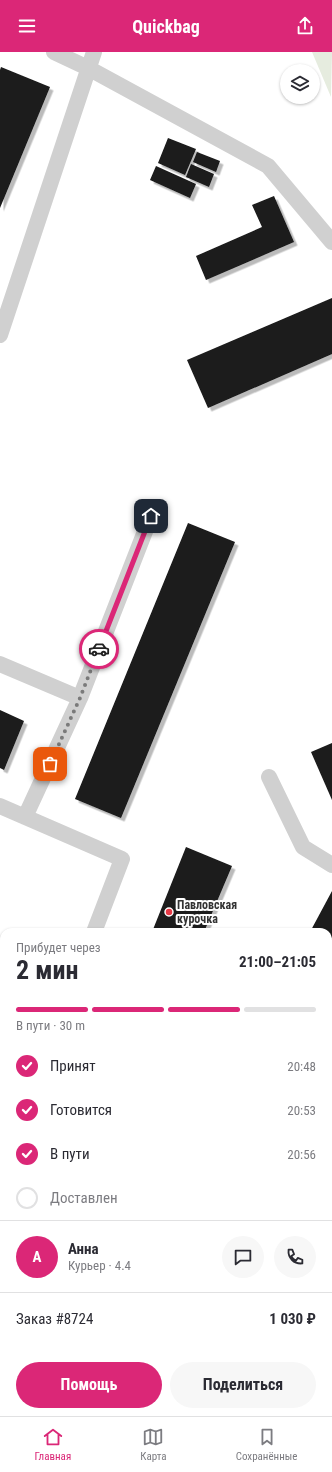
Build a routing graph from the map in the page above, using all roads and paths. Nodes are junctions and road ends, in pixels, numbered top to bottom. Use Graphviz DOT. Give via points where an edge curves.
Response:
graph roads {
  1 [pos="54,52"];
  2 [pos="94,52"];
  3 [pos="88,68"];
  4 [pos="332,242"];
  5 [pos="0,335"];
  6 [pos="151,516"];
  7 [pos="0,664"];
  8 [pos="80,698"];
  9 [pos="269,777"];
  10 [pos="0,806"];
  11 [pos="25,817"];
  12 [pos="332,865"];
  13 [pos="96,928"];
  1 -- 3 [label="lane"];
  2 -- 3 [label="lane"];
  3 -- 4 [label="lane" via="268,166"];
  3 -- 5 [label="lane"];
  6 -- 8 [label="lane"];
  7 -- 8 [label="lane"];
  8 -- 11 [label="lane"];
  9 -- 12 [label="lane" via="303,847"];
  10 -- 11 [label="lane"];
  11 -- 13 [label="lane" via="122,859"];
}
